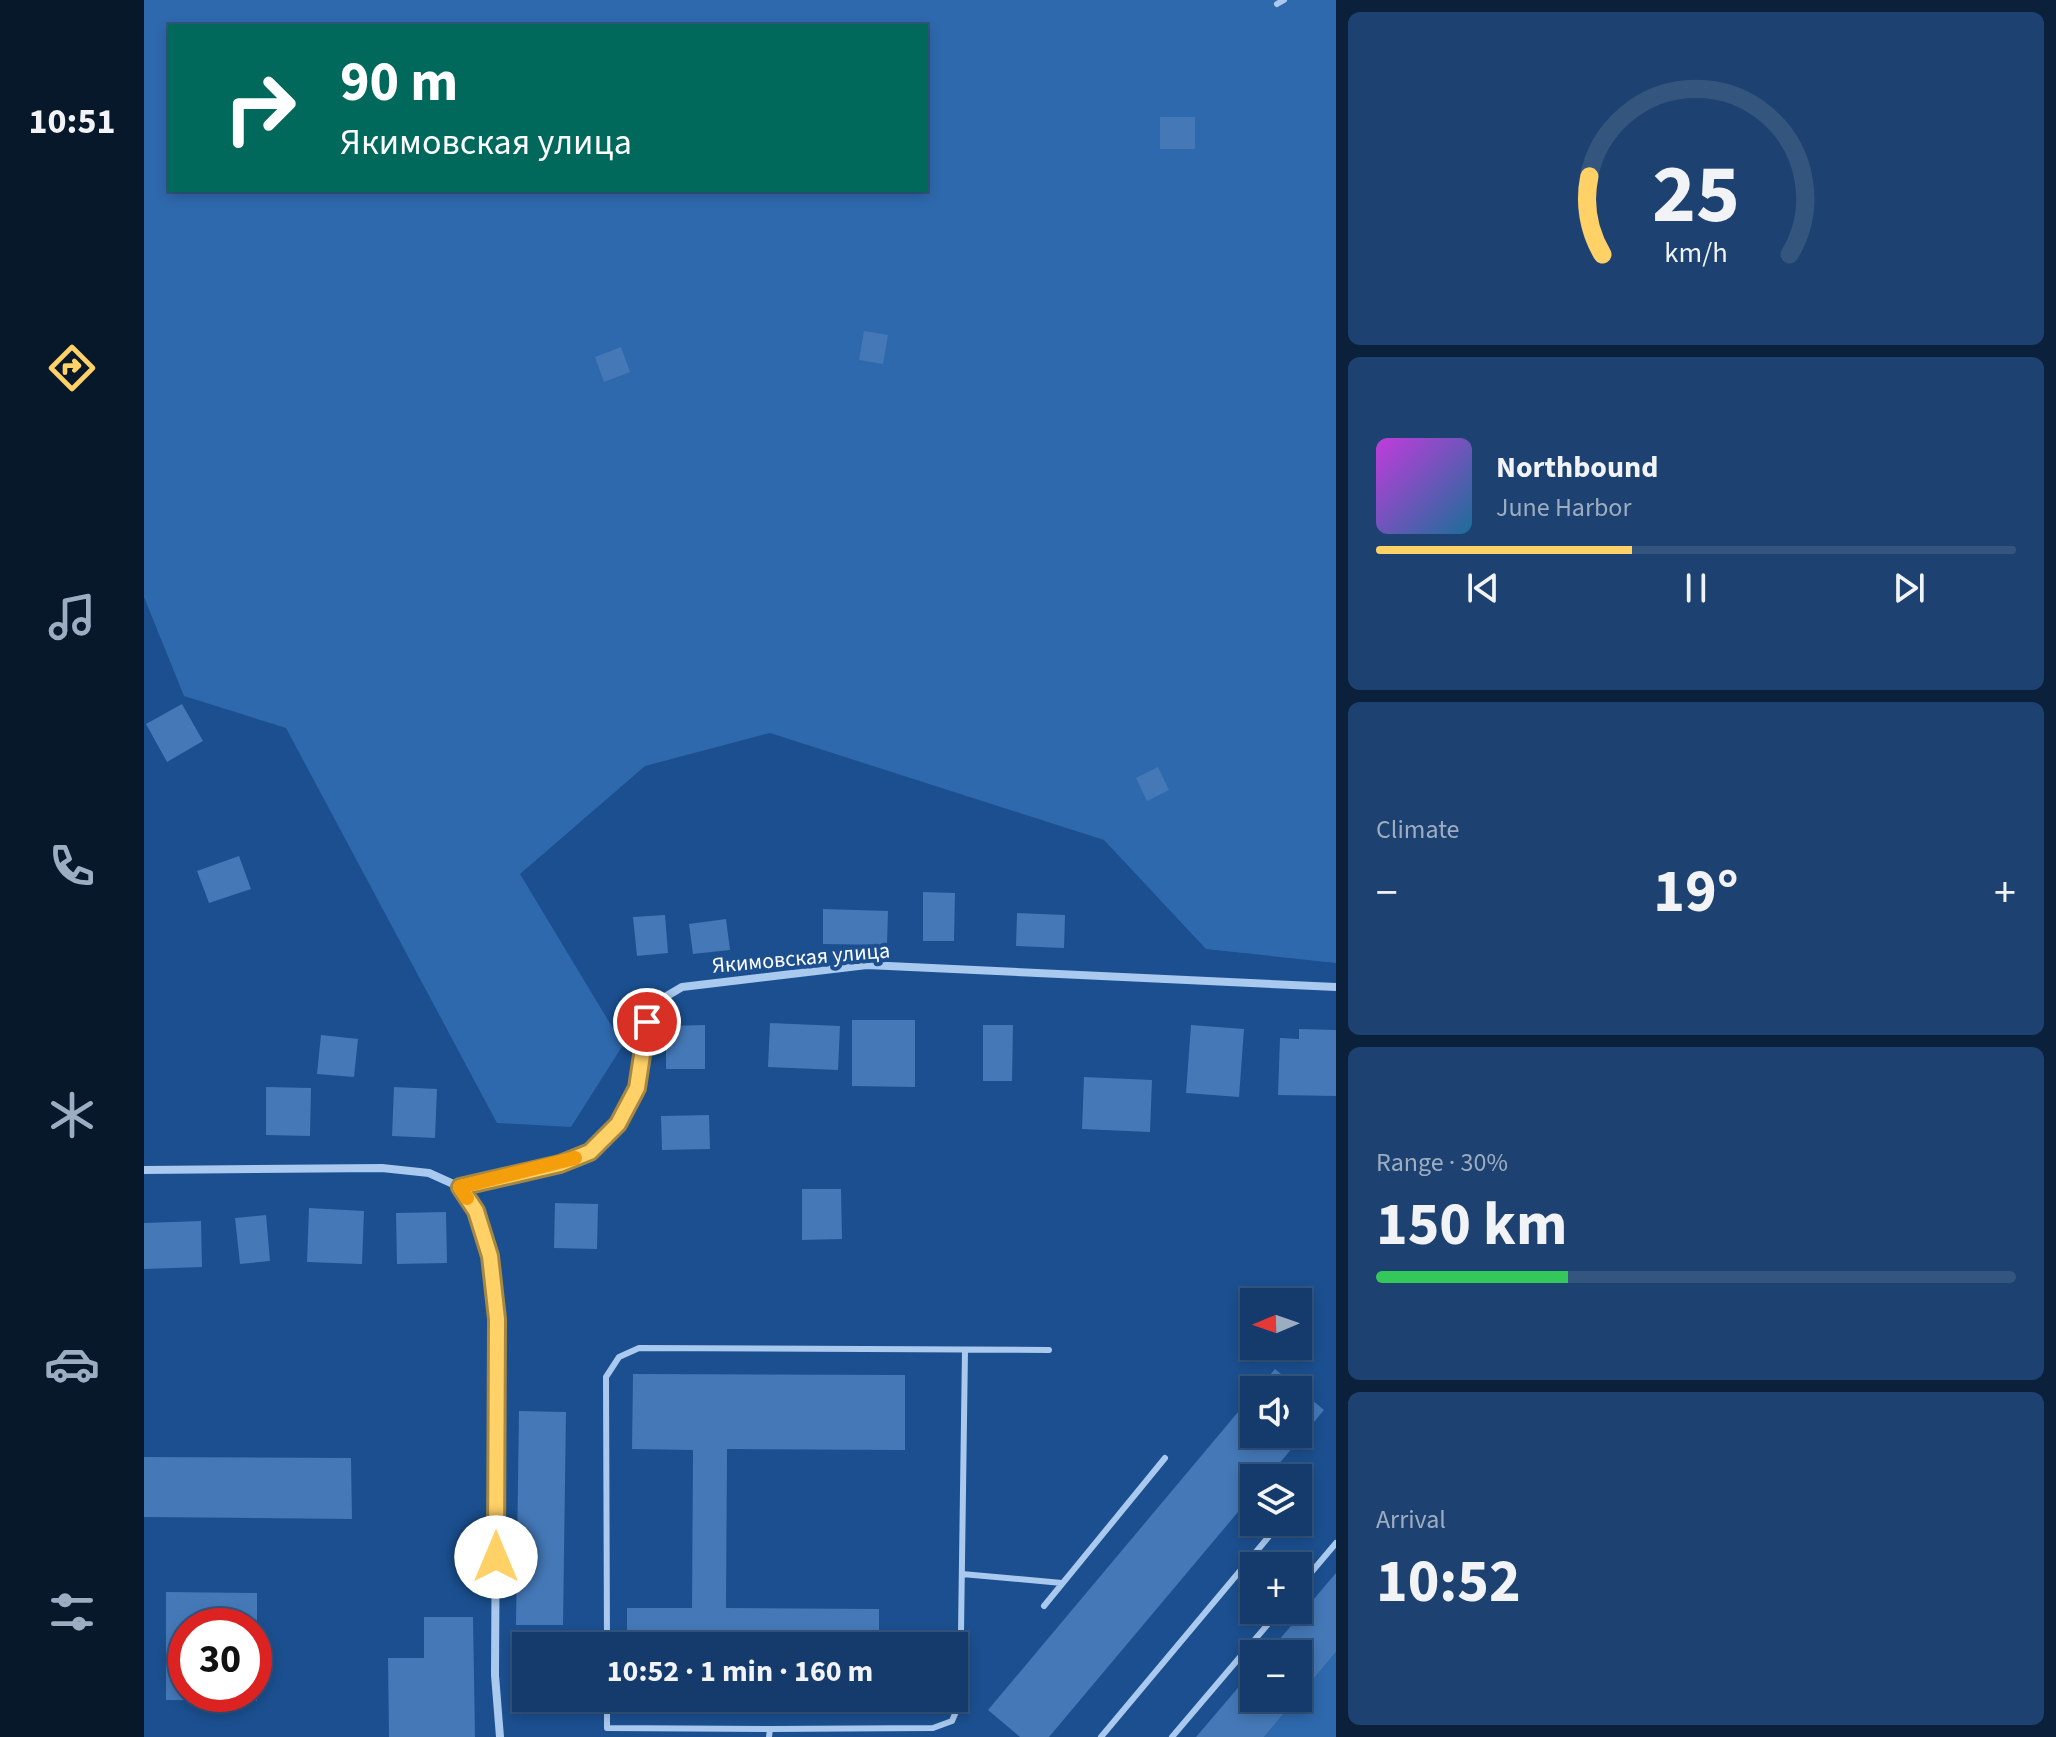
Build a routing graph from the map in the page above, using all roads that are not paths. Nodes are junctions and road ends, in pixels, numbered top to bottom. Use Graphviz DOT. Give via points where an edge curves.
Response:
graph roads {
  1 [pos="1336,987"];
  2 [pos="144,1170"];
  3 [pos="460,1187"];
  4 [pos="965,1350"];
  5 [pos="1049,1350"];
  6 [pos="1165,1458"];
  7 [pos="1269,1536"];
  8 [pos="1336,1543"];
  9 [pos="1312,1571"];
  10 [pos="962,1574"];
  11 [pos="1062,1583"];
  12 [pos="1044,1606"];
  13 [pos="1268,1624"];
  14 [pos="607,1632"];
  15 [pos="607,1712"];
  16 [pos="769,1733"];
  17 [pos="500,1737"];
  18 [pos="1101,1737"];
  19 [pos="1172,1737"];
  1 -- 3 [label="street, Якимовская улица" via="867,965 682,987 660,1000 647,1022 637,1088 618,1124 590,1152"];
  2 -- 3 [label="street" via="382,1168 429,1173"];
  3 -- 17 [label="street" via="476,1211 490,1256 497,1319 495,1675"];
  4 -- 5 [label="lane"];
  4 -- 10 [label="lane"];
  4 -- 14 [label="lane" via="639,1348 619,1357 606,1377"];
  6 -- 11 [label="lane"];
  7 -- 18 [label="lane"];
  8 -- 9 [label="lane"];
  10 -- 11 [label="lane"];
  10 -- 16 [label="lane" via="960,1702 952,1721 933,1728"];
  11 -- 12 [label="lane"];
  13 -- 19 [label="lane"];
  15 -- 16 [label="lane" via="607,1728"];
}
